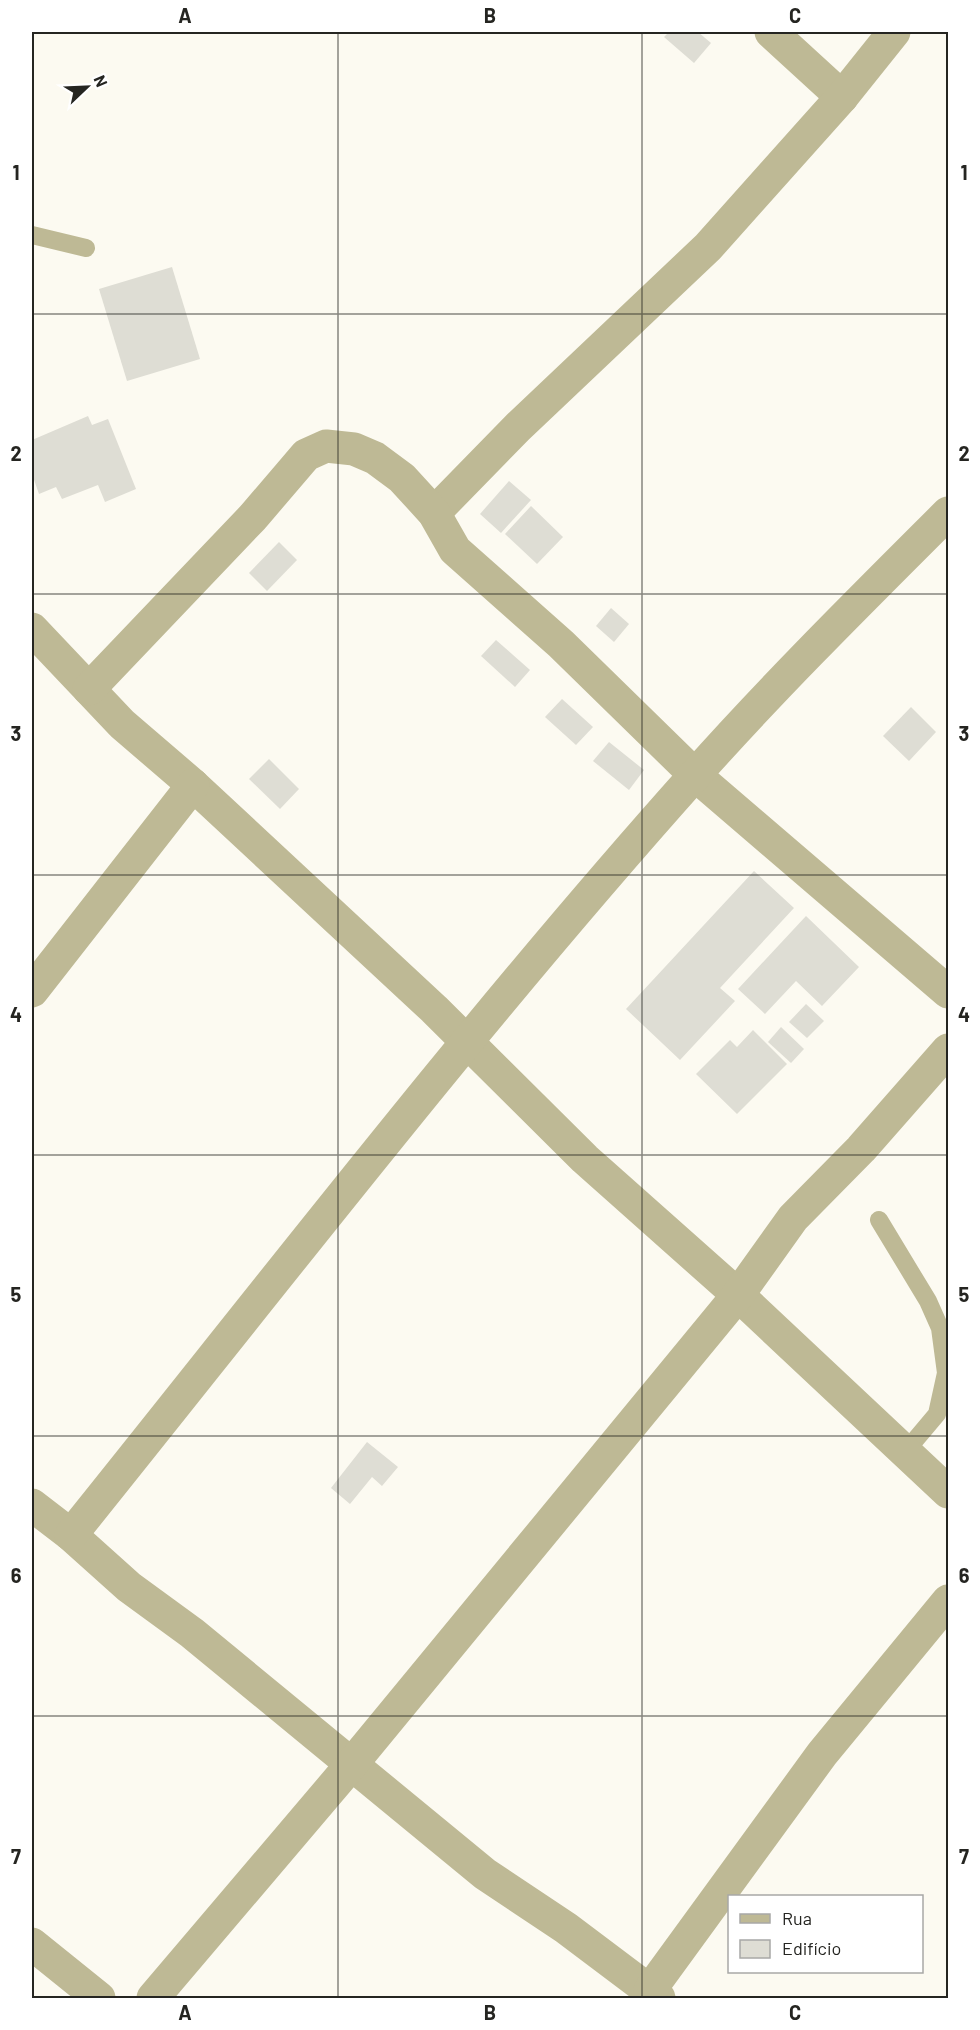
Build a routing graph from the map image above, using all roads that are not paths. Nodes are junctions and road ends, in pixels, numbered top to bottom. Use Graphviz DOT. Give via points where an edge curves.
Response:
graph roads {
  1 [pos="771,32"];
  2 [pos="894,32"];
  3 [pos="842,97"];
  4 [pos="32,235"];
  5 [pos="86,248"];
  6 [pos="434,513"];
  7 [pos="948,513"];
  8 [pos="32,629"];
  9 [pos="89,689"];
  10 [pos="695,775"];
  11 [pos="193,785"];
  12 [pos="32,992"];
  13 [pos="948,992"];
  14 [pos="467,1041"];
  15 [pos="948,1050"];
  16 [pos="879,1220"];
  17 [pos="738,1295"];
  18 [pos="905,1452"];
  19 [pos="948,1492"];
  20 [pos="32,1505"];
  21 [pos="71,1535"];
  22 [pos="948,1601"];
  23 [pos="351,1765"];
  24 [pos="32,1944"];
  25 [pos="654,1994"];
  26 [pos="99,1998"];
  27 [pos="153,1998"];
  1 -- 3 [label="street"];
  2 -- 3 [label="street"];
  3 -- 6 [label="street" via="708,246"];
  4 -- 5 [label="lane"];
  6 -- 9 [label="street" via="402,478 375,458 354,449 326,446 306,455 253,517"];
  6 -- 10 [label="street" via="455,550 561,644"];
  7 -- 10 [label="street" via="839,621"];
  8 -- 9 [label="street"];
  9 -- 11 [label="street" via="122,724"];
  10 -- 13 [label="street"];
  10 -- 14 [label="street"];
  11 -- 12 [label="street"];
  11 -- 14 [label="street"];
  14 -- 17 [label="street" via="585,1159"];
  14 -- 21 [label="street"];
  15 -- 17 [label="street" via="861,1149 793,1218"];
  16 -- 18 [label="lane" via="940,1328 946,1373 937,1414"];
  17 -- 18 [label="street"];
  17 -- 23 [label="street"];
  18 -- 19 [label="street"];
  20 -- 21 [label="street"];
  21 -- 23 [label="street" via="129,1587 192,1633"];
  22 -- 25 [label="street" via="822,1754"];
  23 -- 25 [label="street" via="485,1874"];
  23 -- 27 [label="street"];
  24 -- 26 [label="street"];
}
